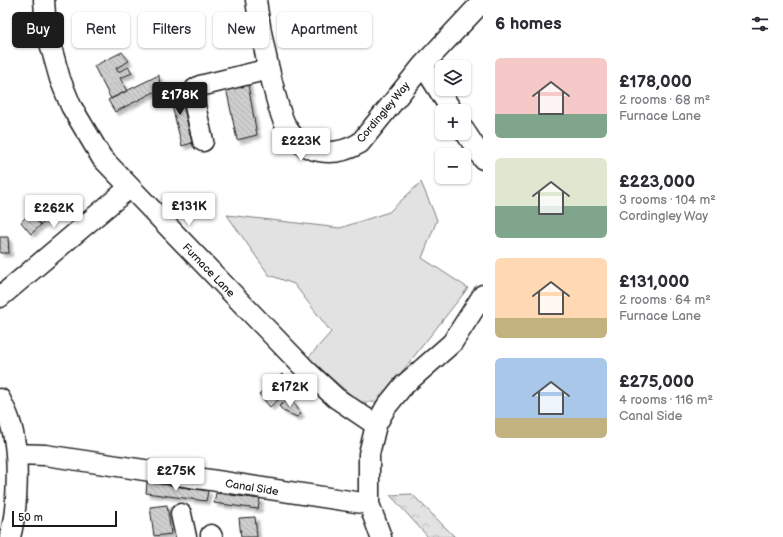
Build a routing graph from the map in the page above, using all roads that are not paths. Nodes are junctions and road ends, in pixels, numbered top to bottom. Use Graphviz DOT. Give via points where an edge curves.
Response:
graph roads {
  1 [pos="44,0"];
  2 [pos="256,0"];
  3 [pos="483,2"];
  4 [pos="423,65"];
  5 [pos="269,69"];
  6 [pos="448,104"];
  7 [pos="471,140"];
  8 [pos="203,141"];
  9 [pos="483,159"];
  10 [pos="129,188"];
  11 [pos="483,295"];
  12 [pos="0,297"];
  13 [pos="0,399"];
  14 [pos="376,425"];
  15 [pos="16,452"];
  16 [pos="369,504"];
  17 [pos="181,514"];
  18 [pos="17,535"];
  19 [pos="186,537"];
  20 [pos="381,537"];
  1 -- 10 [label="street, Furnace Lane" via="46,28 60,79 71,106 102,158"];
  2 -- 5 [label="street, Cordingley Way"];
  3 -- 4 [label="street, Cordingley Way"];
  4 -- 5 [label="street, Cordingley Way" via="360,143 348,150 334,153 306,147 287,128"];
  4 -- 6 [label="street"];
  5 -- 8 [label="street" via="195,89 193,97"];
  7 -- 9 [label="street"];
  10 -- 12 [label="street"];
  10 -- 14 [label="street, Furnace Lane" via="306,370 336,398"];
  11 -- 14 [label="street" via="452,342 403,386"];
  13 -- 15 [label="street" via="10,422"];
  14 -- 16 [label="street" via="369,454"];
  15 -- 16 [label="street, Canal Side"];
  15 -- 18 [label="street"];
  16 -- 20 [label="street"];
  17 -- 19 [label="street"];
}
